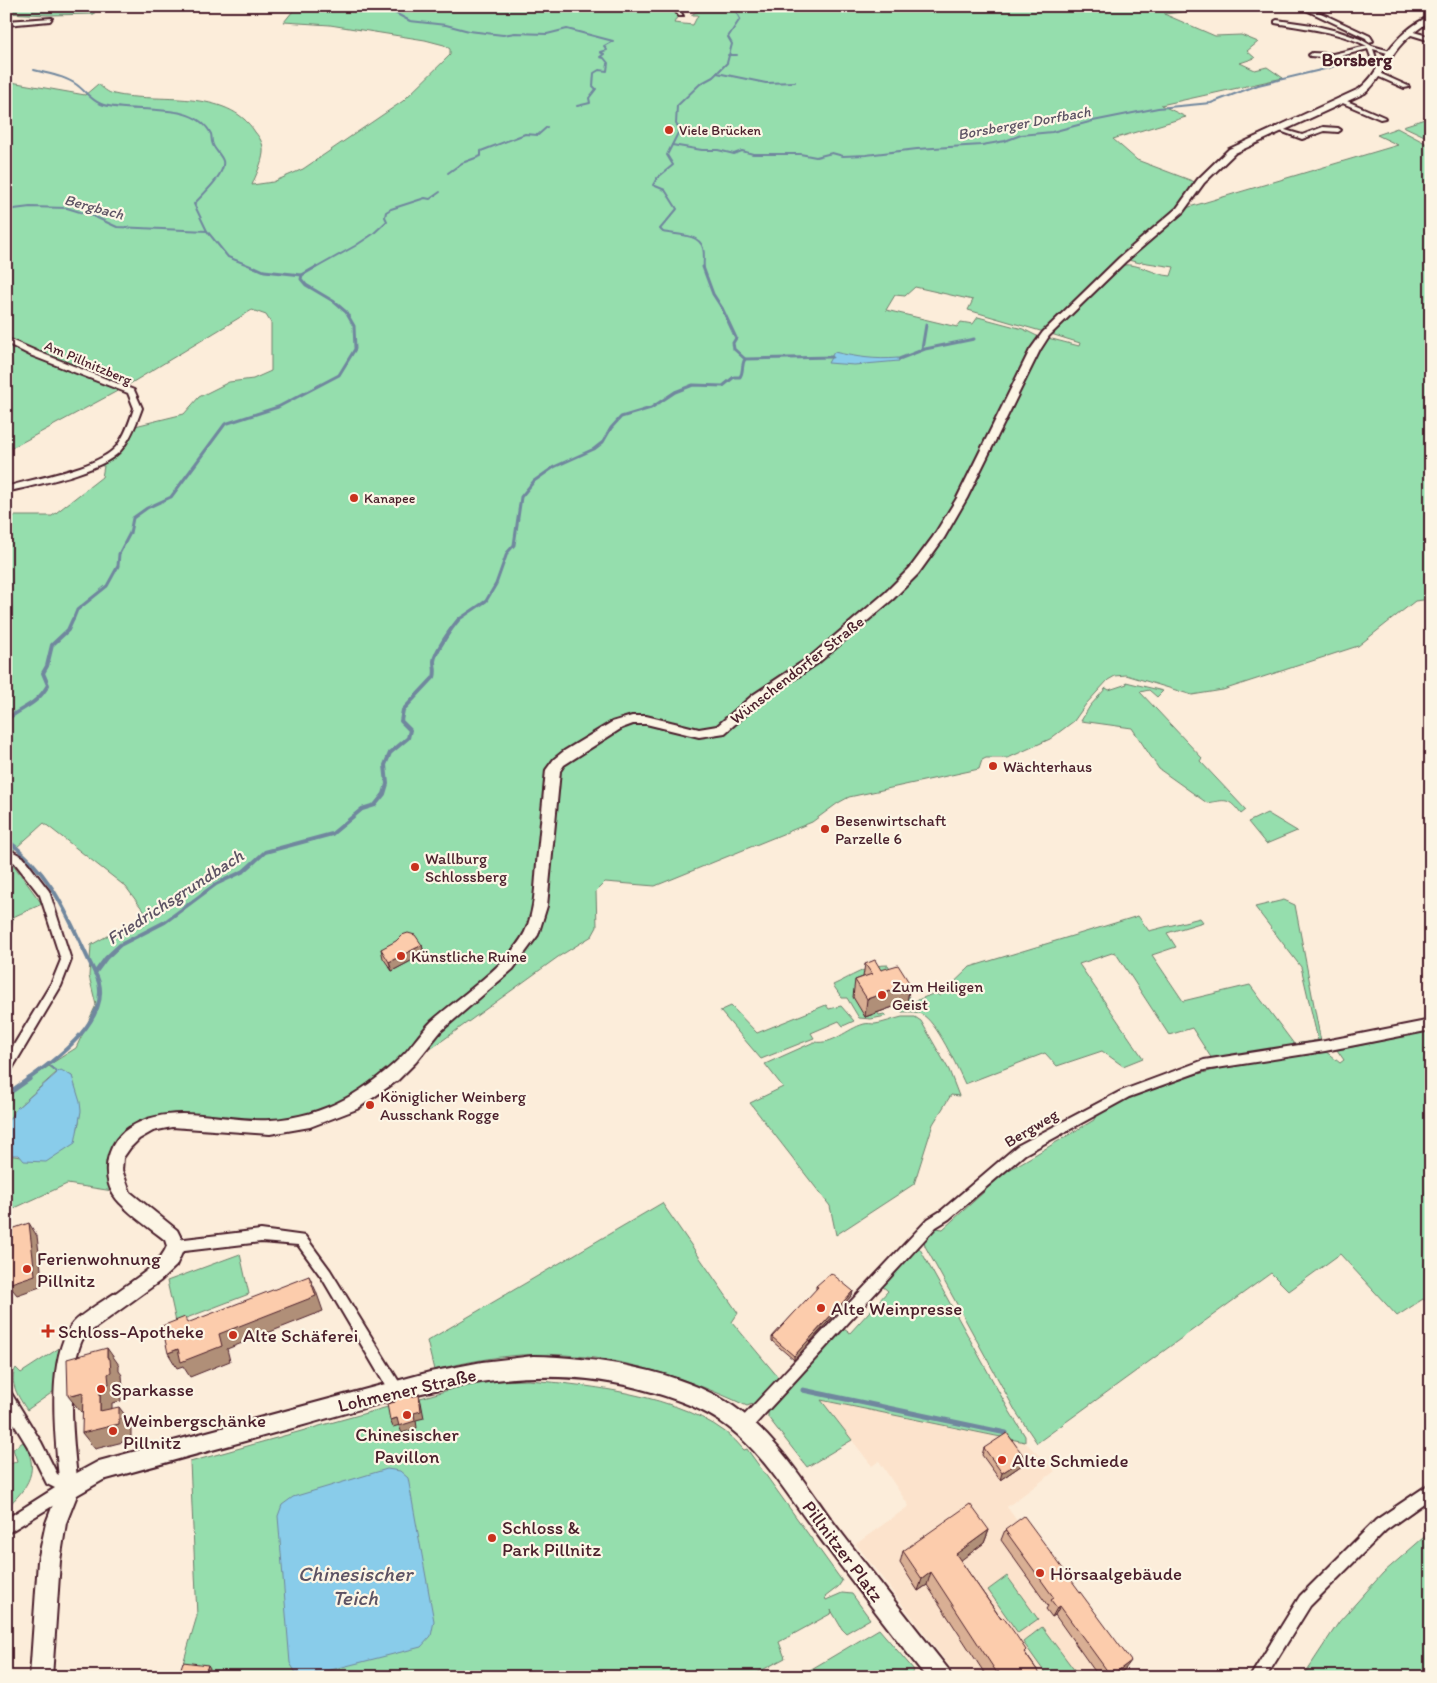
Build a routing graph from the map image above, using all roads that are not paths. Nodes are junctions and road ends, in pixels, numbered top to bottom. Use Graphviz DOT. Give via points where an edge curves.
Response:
graph roads {
  1 [pos="674,6"];
  2 [pos="1308,9"];
  3 [pos="681,15"];
  4 [pos="1431,18"];
  5 [pos="50,19"];
  6 [pos="1277,22"];
  7 [pos="6,23"];
  8 [pos="1410,33"];
  9 [pos="1431,39"];
  10 [pos="1365,43"];
  11 [pos="1370,47"];
  12 [pos="1391,52"];
  13 [pos="1312,55"];
  14 [pos="1384,65"];
  15 [pos="1379,76"];
  16 [pos="1403,84"];
  17 [pos="1340,100"];
  18 [pos="1382,118"];
  19 [pos="1277,128"];
  20 [pos="1338,130"];
  21 [pos="6,340"];
  22 [pos="6,490"];
  23 [pos="6,852"];
  24 [pos="1431,1025"];
  25 [pos="6,1069"];
  26 [pos="176,1246"];
  27 [pos="396,1390"];
  28 [pos="6,1398"];
  29 [pos="744,1426"];
  30 [pos="69,1488"];
  31 [pos="1431,1490"];
  32 [pos="6,1527"];
  33 [pos="41,1677"];
  34 [pos="940,1677"];
  35 [pos="1257,1677"];
  1 -- 3 [label="street"];
  2 -- 10 [label="street" via="1371,39"];
  4 -- 8 [label="street"];
  5 -- 7 [label="street"];
  6 -- 10 [label="street" via="1346,35"];
  8 -- 9 [label="street"];
  8 -- 12 [label="street"];
  10 -- 11 [label="street"];
  11 -- 12 [label="street"];
  11 -- 13 [label="street" via="1334,56"];
  11 -- 14 [label="street" via="1374,59"];
  12 -- 14 [label="street"];
  14 -- 15 [label="street"];
  15 -- 16 [label="street"];
  15 -- 17 [label="street, Wünschendorfer Straße" via="1362,92"];
  17 -- 18 [label="street"];
  17 -- 19 [label="street, Wünschendorfer Straße"];
  19 -- 20 [label="street" via="1302,136 1326,128"];
  19 -- 26 [label="street, Wünschendorfer Straße" via="1232,151 1201,181 1167,223 1122,260 1046,334 962,498 914,571 889,596 814,660 758,698 720,730 699,733 646,720 632,720 594,738 559,762 553,770 540,906 531,935 503,970 436,1027 411,1058 371,1091 310,1120 270,1126 172,1120 150,1125 133,1134 116,1158 114,1170 118,1185 124,1197 172,1236"];
  21 -- 22 [label="street, Am Pillnitzberg" via="132,392 138,408 117,451 107,458 94,465 25,482"];
  23 -- 25 [label="street" via="19,860 45,894 66,960 57,983"];
  24 -- 29 [label="street, Bergweg" via="1204,1065 1125,1094 1021,1150 932,1223"];
  26 -- 27 [label="street" via="261,1236 301,1240 326,1274"];
  26 -- 30 [label="street" via="170,1260 154,1275 78,1330 70,1345 64,1390"];
  27 -- 29 [label="main road, Lohmener Straße" via="493,1370 535,1366 577,1368 669,1387 704,1400"];
  27 -- 30 [label="main road, Lohmener Straße" via="99,1471"];
  28 -- 30 [label="street" via="52,1479"];
  29 -- 34 [label="main road, Pillnitzer Platz" via="770,1455"];
  30 -- 32 [label="street"];
  30 -- 33 [label="main road" via="56,1523 50,1561"];
  31 -- 35 [label="street" via="1381,1525 1305,1602"];
}
